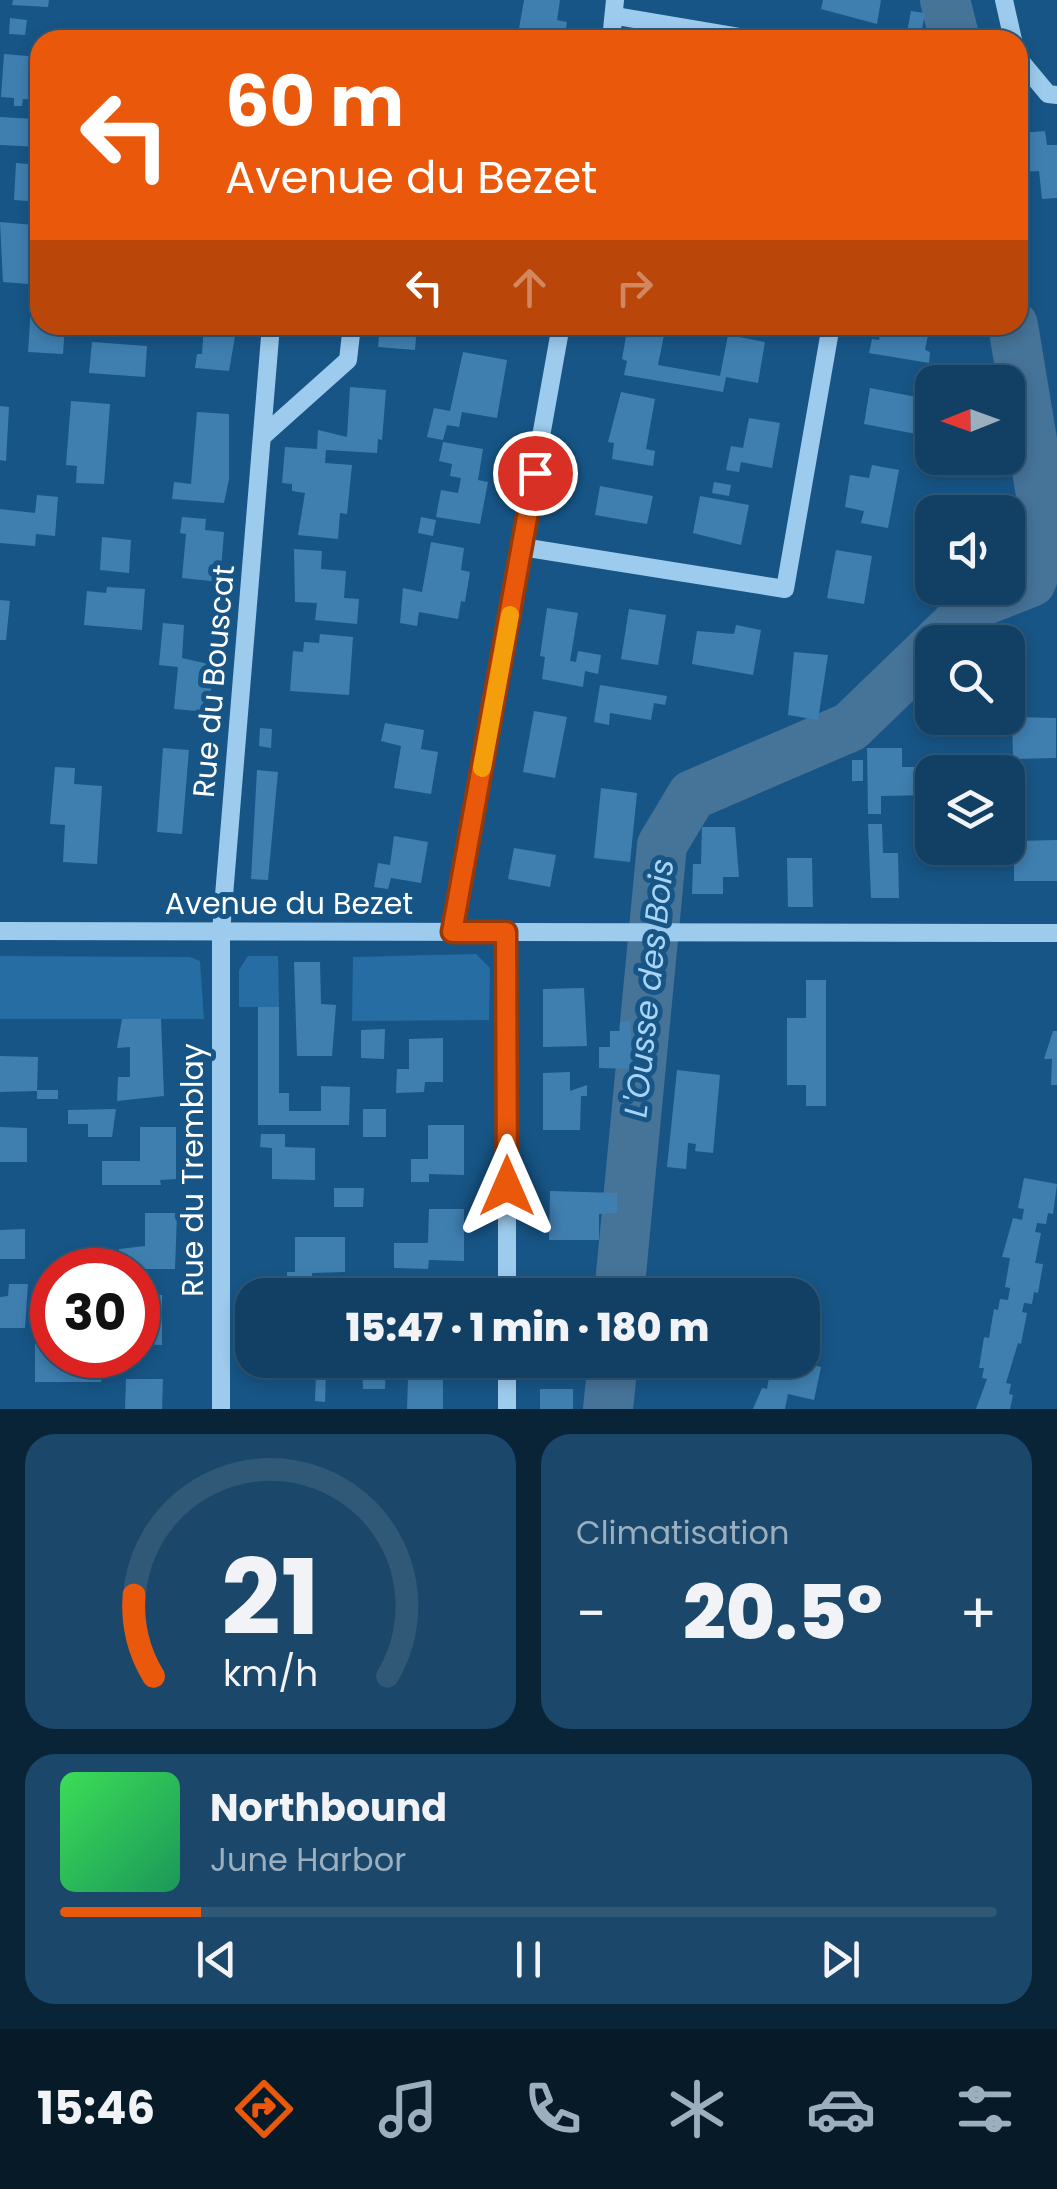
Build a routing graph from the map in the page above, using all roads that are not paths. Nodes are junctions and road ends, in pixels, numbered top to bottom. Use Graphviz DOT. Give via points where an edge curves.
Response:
graph roads {
  1 [pos="1004,0"];
  2 [pos="615,8"];
  3 [pos="713,30"];
  4 [pos="1011,30"];
  5 [pos="1028,70"];
  6 [pos="1057,95"];
  7 [pos="270,335"];
  8 [pos="351,335"];
  9 [pos="559,335"];
  10 [pos="829,335"];
  11 [pos="262,436"];
  12 [pos="522,547"];
  13 [pos="0,931"];
  14 [pos="221,932"];
  15 [pos="452,932"];
  16 [pos="506,932"];
  17 [pos="1057,933"];
  18 [pos="507,1278"];
  19 [pos="507,1378"];
  20 [pos="221,1409"];
  21 [pos="507,1409"];
  1 -- 4 [label="street"];
  2 -- 3 [label="street"];
  5 -- 6 [label="street" via="1048,94"];
  7 -- 11 [label="street, Rue du Bouscat"];
  8 -- 11 [label="street" via="348,360"];
  9 -- 12 [label="street"];
  10 -- 12 [label="street" via="785,589"];
  11 -- 14 [label="street, Rue du Bouscat"];
  12 -- 15 [label="street"];
  13 -- 14 [label="street, Avenue du Bezet"];
  14 -- 15 [label="street, Avenue du Bezet"];
  14 -- 20 [label="street, Rue du Tremblay"];
  15 -- 16 [label="street, Avenue du Bezet"];
  16 -- 17 [label="street, Avenue du Bezet"];
  16 -- 18 [label="street"];
  19 -- 21 [label="street"];
}
